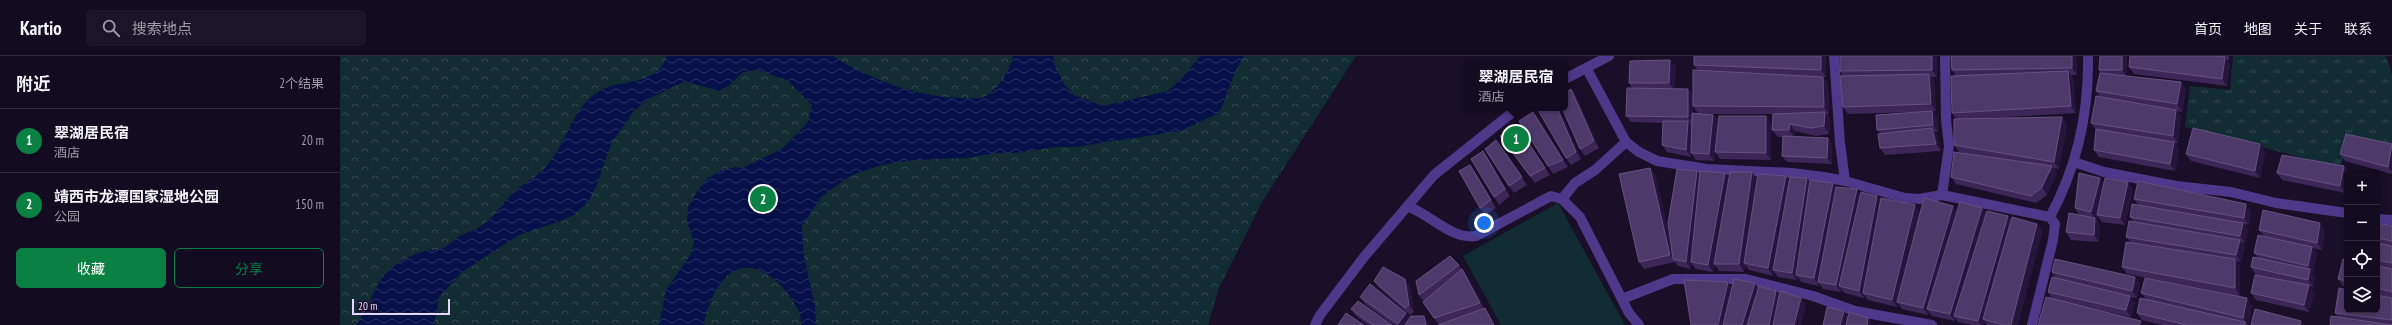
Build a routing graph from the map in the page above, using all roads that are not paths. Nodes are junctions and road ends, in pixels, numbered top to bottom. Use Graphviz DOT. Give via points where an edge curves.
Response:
graph roads {
  1 [pos="1609,56"];
  2 [pos="1834,56"];
  3 [pos="1945,56"];
  4 [pos="2088,56"];
  5 [pos="1587,69"];
  6 [pos="1568,78"];
  7 [pos="1514,111"];
  8 [pos="1626,142"];
  9 [pos="2074,162"];
  10 [pos="1845,181"];
  11 [pos="1942,195"];
  12 [pos="1562,199"];
  13 [pos="1409,207"];
  14 [pos="2344,213"];
  15 [pos="2050,217"];
  16 [pos="2380,219"];
  17 [pos="2392,220"];
  18 [pos="1622,299"];
  19 [pos="1315,325"];
  20 [pos="1639,325"];
  21 [pos="1932,325"];
  22 [pos="2032,325"];
  1 -- 5 [label="street"];
  2 -- 10 [label="street"];
  3 -- 11 [label="street" via="1949,146"];
  4 -- 9 [label="street" via="2085,116"];
  5 -- 6 [label="street"];
  5 -- 8 [label="street"];
  7 -- 13 [label="street" via="1434,175"];
  8 -- 10 [label="street" via="1657,161 1680,166 1792,173"];
  8 -- 12 [label="street" via="1576,183"];
  9 -- 14 [label="street" via="2104,172 2182,187 2231,192 2276,203"];
  9 -- 15 [label="street" via="2068,182"];
  10 -- 11 [label="street" via="1905,198 1919,199"];
  11 -- 15 [label="street"];
  12 -- 13 [label="street" via="1551,196 1476,236 1466,238 1455,234 1423,212"];
  12 -- 18 [label="street" via="1580,217"];
  13 -- 19 [label="street" via="1364,257"];
  15 -- 22 [label="street" via="2055,224 2053,240"];
  16 -- 17 [label="street"];
  18 -- 20 [label="street" via="1628,314"];
  18 -- 21 [label="street" via="1673,279 1746,279 1813,296 1855,311"];
}
